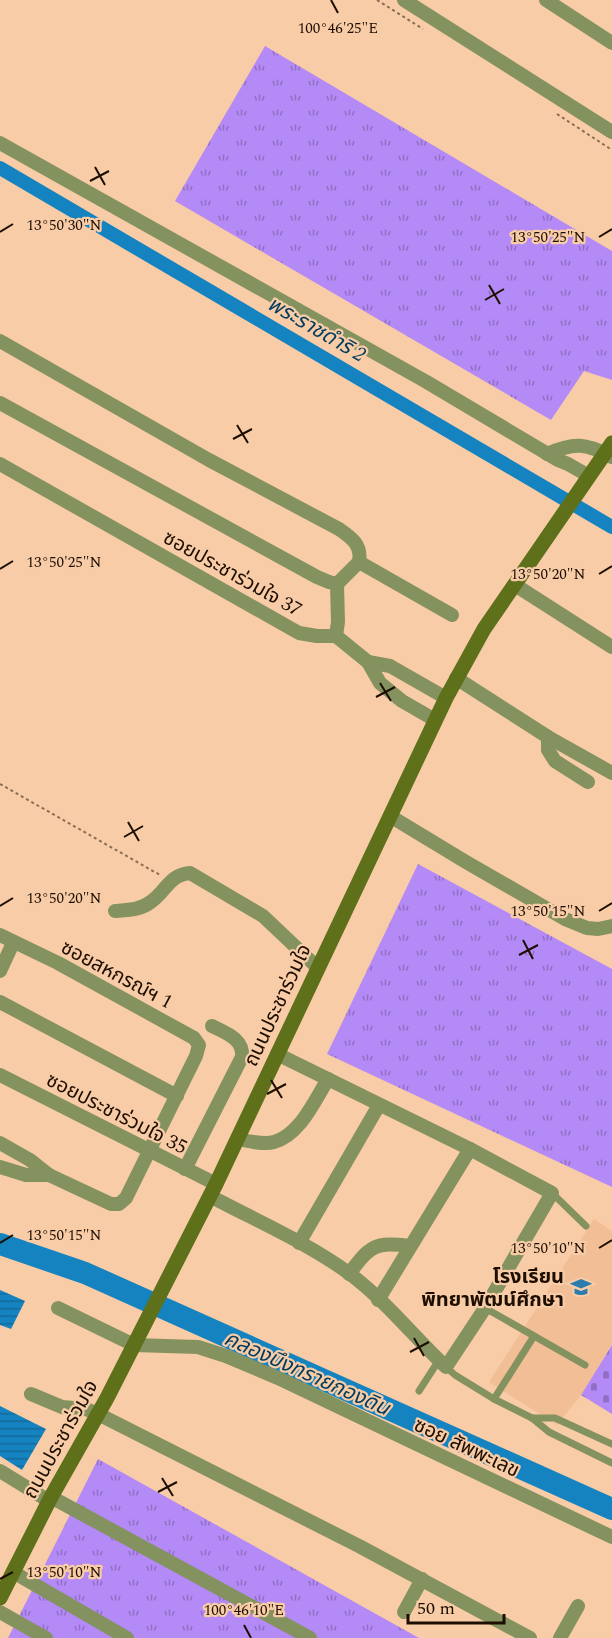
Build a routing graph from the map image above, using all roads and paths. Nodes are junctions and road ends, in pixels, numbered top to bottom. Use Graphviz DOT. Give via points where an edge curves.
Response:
graph roads {
  1 [pos="404,0"];
  2 [pos="546,0"];
  3 [pos="612,43"];
  4 [pos="612,132"];
  5 [pos="0,143"];
  6 [pos="0,341"];
  7 [pos="0,403"];
  8 [pos="610,451"];
  9 [pos="547,454"];
  10 [pos="0,464"];
  11 [pos="587,481"];
  12 [pos="359,562"];
  13 [pos="338,584"];
  14 [pos="515,585"];
  15 [pos="452,615"];
  16 [pos="336,636"];
  17 [pos="612,647"];
  18 [pos="368,662"];
  19 [pos="456,678"];
  20 [pos="446,698"];
  21 [pos="435,720"];
  22 [pos="548,736"];
  23 [pos="612,773"];
  24 [pos="588,782"];
  25 [pos="0,784"];
  26 [pos="390,816"];
  27 [pos="171,881"];
  28 [pos="115,911"];
  29 [pos="612,926"];
  30 [pos="0,935"];
  31 [pos="13,943"];
  32 [pos="318,968"];
  33 [pos="0,971"];
  34 [pos="0,1002"];
  35 [pos="212,1026"];
  36 [pos="278,1054"];
  37 [pos="0,1075"];
  38 [pos="328,1079"];
  39 [pos="177,1096"];
  40 [pos="379,1105"];
  41 [pos="237,1139"];
  42 [pos="0,1143"];
  43 [pos="470,1149"];
  44 [pos="149,1151"];
  45 [pos="0,1167"];
  46 [pos="185,1169"];
  47 [pos="49,1175"];
  48 [pos="213,1190"];
  49 [pos="552,1193"];
  50 [pos="586,1226"];
  51 [pos="299,1243"];
  52 [pos="410,1246"];
  53 [pos="349,1274"];
  54 [pos="378,1300"];
  55 [pos="58,1308"];
  56 [pos="485,1308"];
  57 [pos="534,1336"];
  58 [pos="134,1345"];
  59 [pos="442,1364"];
  60 [pos="585,1365"];
  61 [pos="419,1391"];
  62 [pos="31,1394"];
  63 [pos="494,1399"];
  64 [pos="98,1414"];
  65 [pos="532,1418"];
  66 [pos="612,1444"];
  67 [pos="612,1463"];
  68 [pos="0,1471"];
  69 [pos="50,1499"];
  70 [pos="612,1537"];
  71 [pos="13,1572"];
  72 [pos="422,1579"];
  73 [pos="0,1598"];
  74 [pos="579,1606"];
  75 [pos="0,1612"];
  76 [pos="404,1612"];
  77 [pos="46,1638"];
  78 [pos="127,1638"];
  79 [pos="310,1638"];
  80 [pos="530,1638"];
  81 [pos="560,1638"];
  1 -- 4 [label="street"];
  2 -- 3 [label="street"];
  5 -- 9 [label="street" via="425,381"];
  6 -- 12 [label="street" via="339,529 359,548"];
  7 -- 13 [label="street" via="317,577"];
  8 -- 9 [label="street" via="580,445"];
  8 -- 11 [label="main road, ถนนประชาร่วมใจ"];
  9 -- 11 [label="street"];
  10 -- 16 [label="street, ซอยประชาร่วมใจ 37" via="300,633"];
  11 -- 14 [label="main road, ถนนประชาร่วมใจ"];
  12 -- 13 [label="street"];
  12 -- 15 [label="street"];
  13 -- 16 [label="street"];
  14 -- 17 [label="street"];
  14 -- 19 [label="main road, ถนนประชาร่วมใจ"];
  16 -- 18 [label="street"];
  18 -- 20 [label="street" via="390,666"];
  18 -- 21 [label="street" via="380,683"];
  19 -- 20 [label="main road, ถนนประชาร่วมใจ"];
  19 -- 22 [label="street"];
  20 -- 21 [label="main road, ถนนประชาร่วมใจ"];
  21 -- 26 [label="main road, ถนนประชาร่วมใจ"];
  22 -- 23 [label="street"];
  22 -- 24 [label="street" via="548,750 555,761"];
  25 -- 27 [label="path"];
  26 -- 29 [label="street" via="565,919 587,928"];
  26 -- 32 [label="main road, ถนนประชาร่วมใจ"];
  27 -- 28 [label="street" via="138,909"];
  27 -- 32 [label="street" via="190,873 240,902 263,916"];
  30 -- 31 [label="street, ซอยสหกรณ์ฯ 1"];
  31 -- 33 [label="street"];
  31 -- 39 [label="street, ซอยสหกรณ์ฯ 1" via="58,963 194,1038 199,1050"];
  32 -- 36 [label="main road, ถนนประชาร่วมใจ"];
  34 -- 39 [label="street"];
  35 -- 46 [label="street" via="240,1044 242,1057"];
  36 -- 38 [label="street"];
  36 -- 41 [label="main road, ถนนประชาร่วมใจ"];
  37 -- 44 [label="street, ซอยประชาร่วมใจ 35"];
  38 -- 40 [label="street"];
  38 -- 41 [label="street" via="301,1122 280,1140 272,1143"];
  39 -- 44 [label="street"];
  40 -- 43 [label="street"];
  40 -- 51 [label="street"];
  41 -- 48 [label="main road, ถนนประชาร่วมใจ"];
  42 -- 47 [label="street"];
  43 -- 49 [label="street"];
  43 -- 52 [label="street"];
  44 -- 46 [label="street, ซอยประชาร่วมใจ 35"];
  44 -- 47 [label="street" via="126,1198 115,1205"];
  45 -- 47 [label="street" via="26,1175"];
  46 -- 48 [label="street, ซอยประชาร่วมใจ 35"];
  48 -- 51 [label="street, ซอยประชาร่วมใจ 35"];
  48 -- 58 [label="main road, ถนนประชาร่วมใจ"];
  49 -- 50 [label="lane"];
  49 -- 56 [label="street"];
  51 -- 53 [label="street, ซอยประชาร่วมใจ 35"];
  52 -- 53 [label="street" via="372,1247"];
  52 -- 54 [label="street"];
  53 -- 54 [label="street, ซอยประชาร่วมใจ 35"];
  54 -- 59 [label="street, ซอยประชาร่วมใจ 35"];
  55 -- 58 [label="street"];
  56 -- 57 [label="lane"];
  56 -- 59 [label="street"];
  57 -- 60 [label="lane"];
  57 -- 63 [label="lane"];
  58 -- 64 [label="main road, ถนนประชาร่วมใจ"];
  58 -- 70 [label="street, ซอย สัพพะเลข" via="198,1347 226,1356"];
  59 -- 61 [label="lane"];
  59 -- 63 [label="lane"];
  62 -- 64 [label="street" via="62,1407"];
  63 -- 65 [label="lane"];
  64 -- 69 [label="main road, ถนนประชาร่วมใจ"];
  64 -- 72 [label="street"];
  65 -- 66 [label="lane" via="555,1418"];
  65 -- 67 [label="lane" via="549,1432"];
  68 -- 69 [label="street"];
  69 -- 71 [label="main road, ถนนประชาร่วมใจ"];
  69 -- 79 [label="street"];
  71 -- 73 [label="main road, ถนนประชาร่วมใจ"];
  71 -- 78 [label="street"];
  72 -- 76 [label="street"];
  72 -- 80 [label="street"];
  74 -- 81 [label="street"];
  75 -- 77 [label="street"];
}
